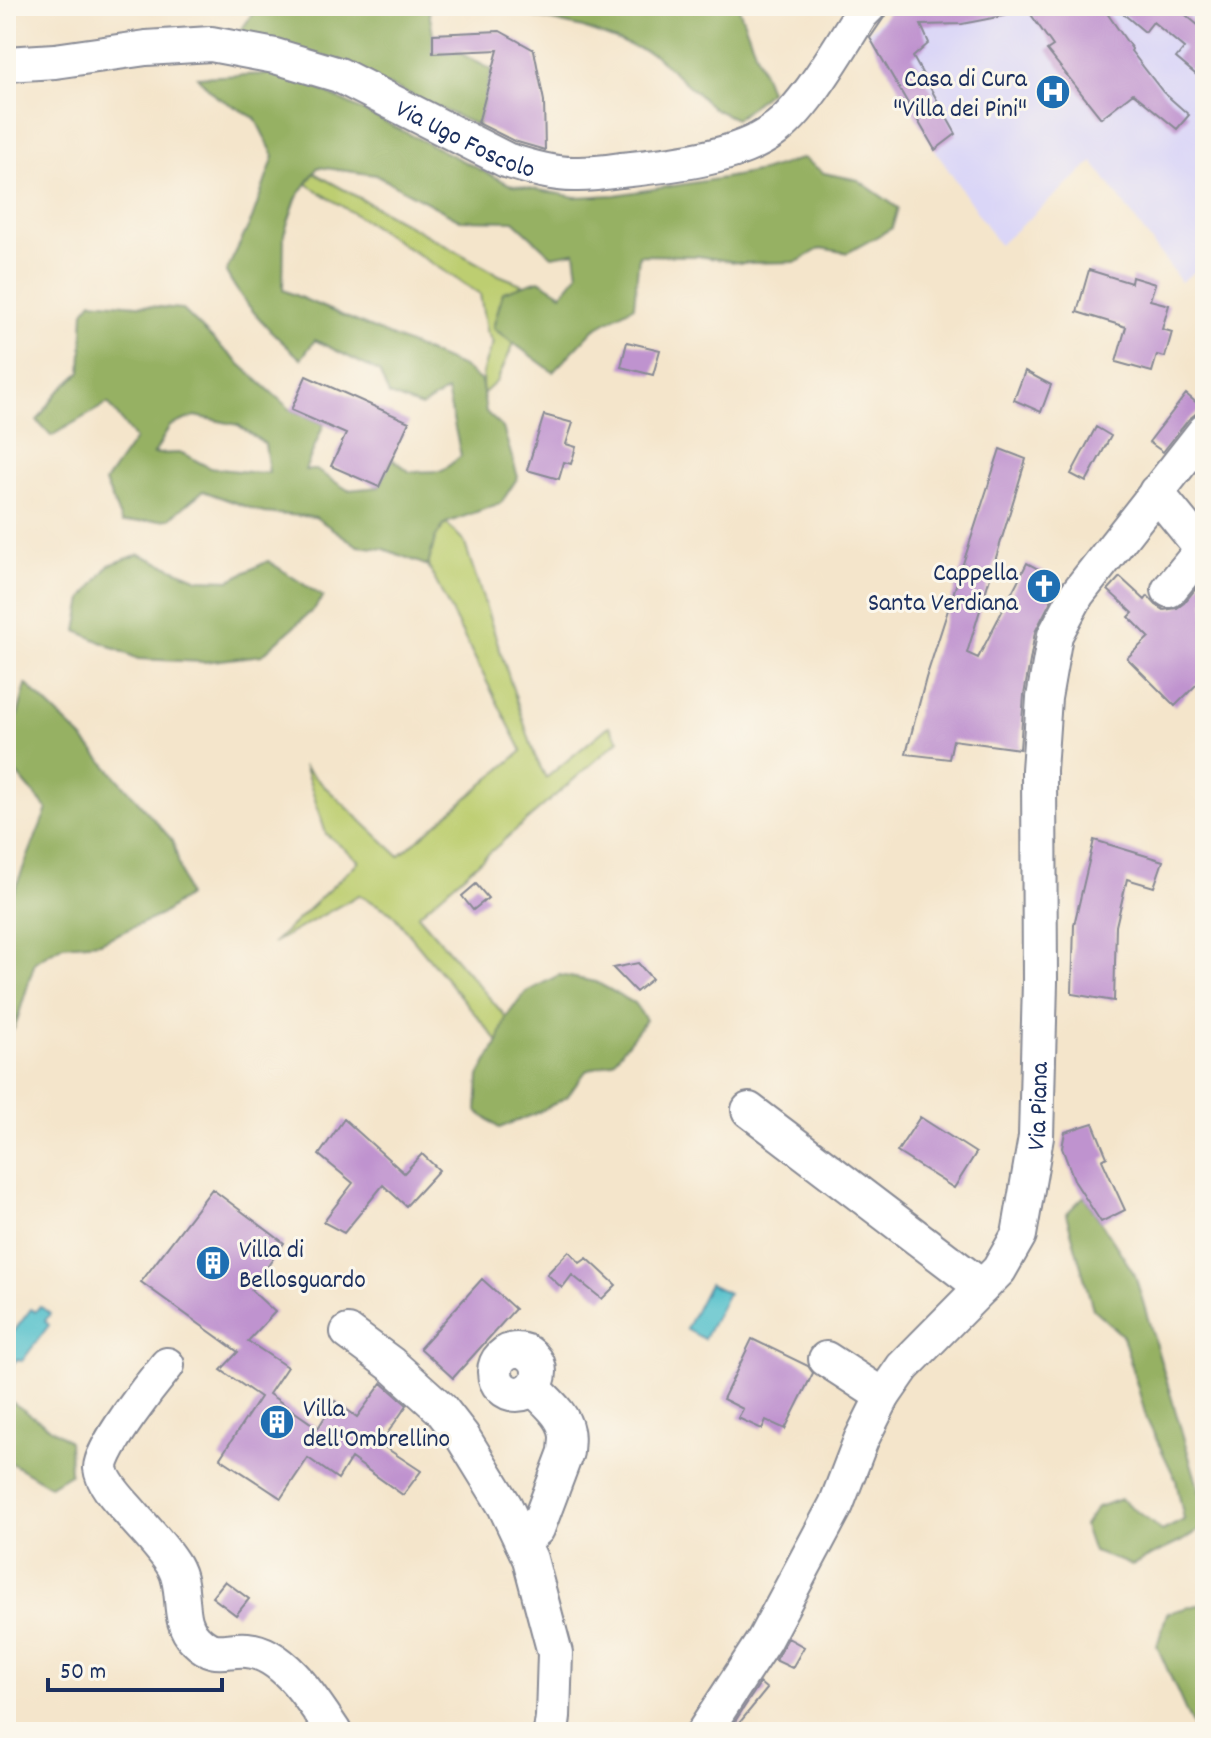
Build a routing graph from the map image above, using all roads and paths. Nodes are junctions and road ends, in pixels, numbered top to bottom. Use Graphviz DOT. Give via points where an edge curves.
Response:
graph roads {
  1 [pos="869,6"];
  2 [pos="6,64"];
  3 [pos="1205,431"];
  4 [pos="1156,492"];
  5 [pos="1169,590"];
  6 [pos="749,1110"];
  7 [pos="982,1287"];
  8 [pos="348,1332"];
  9 [pos="826,1359"];
  10 [pos="167,1365"];
  11 [pos="533,1387"];
  12 [pos="883,1396"];
  13 [pos="522,1542"];
  14 [pos="334,1732"];
  15 [pos="551,1732"];
  16 [pos="704,1732"];
  1 -- 2 [label="street, Via Ugo Foscolo" via="808,93 774,131 749,145 680,164 577,174 506,160 339,75 237,48 198,44"];
  3 -- 4 [label="street, Via Piana"];
  4 -- 5 [label="street" via="1200,546"];
  4 -- 7 [label="street, Via Piana" via="1077,594 1055,635 1039,770 1036,1137 1019,1235"];
  6 -- 7 [label="street"];
  7 -- 12 [label="street, Via Piana" via="903,1367"];
  8 -- 13 [label="street" via="441,1409 505,1506"];
  9 -- 12 [label="street"];
  10 -- 14 [label="street" via="103,1458 107,1483 173,1565 186,1628 197,1642 222,1653 247,1650 272,1658 291,1674"];
  11 -- 13 [label="street" via="567,1431 566,1452 537,1529"];
  12 -- 16 [label="street, Via Piana" via="836,1505 764,1640"];
  13 -- 15 [label="street" via="555,1653"];
}
